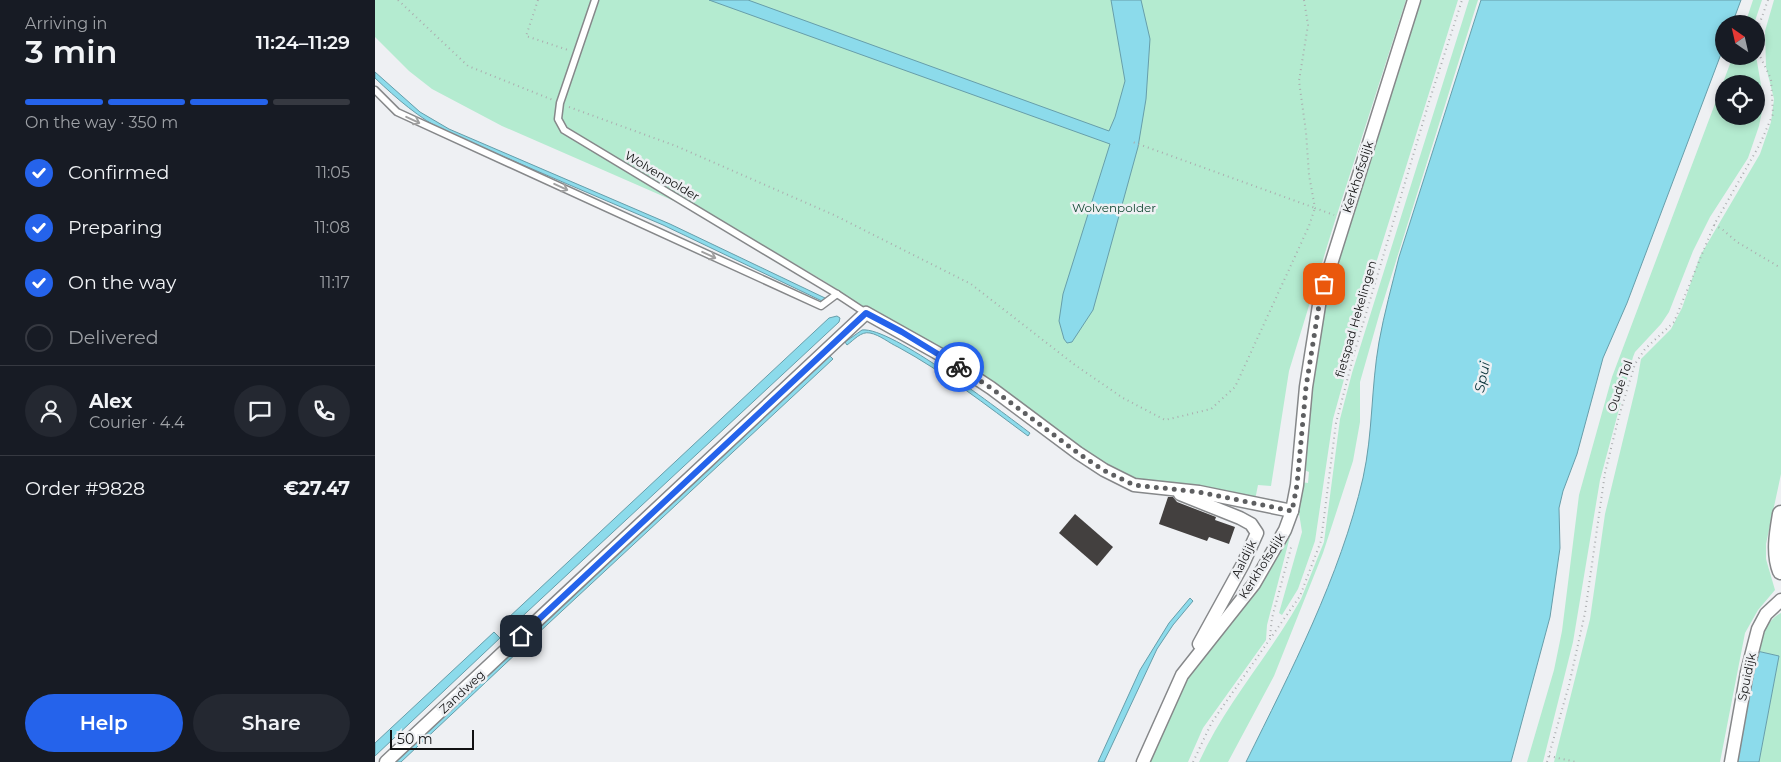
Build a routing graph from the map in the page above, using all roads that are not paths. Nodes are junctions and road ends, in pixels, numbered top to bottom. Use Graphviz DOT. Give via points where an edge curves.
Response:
graph roads {
  1 [pos="595,0"];
  2 [pos="1414,0"];
  3 [pos="375,90"];
  4 [pos="837,294"];
  5 [pos="866,313"];
  6 [pos="1167,488"];
  7 [pos="1292,511"];
  8 [pos="1781,514"];
  9 [pos="1781,571"];
  10 [pos="1781,600"];
  11 [pos="1182,675"];
  12 [pos="386,762"];
  13 [pos="1143,762"];
  14 [pos="1731,762"];
  1 -- 4 [label="lane, Wolvenpolder" via="560,103 558,119 564,130"];
  2 -- 7 [label="street, Kerkhofsdijk" via="1320,299"];
  3 -- 4 [label="lane, one-way" via="397,112 821,306"];
  4 -- 5 [label="lane, Wolvenpolder"];
  5 -- 6 [label="street" via="941,355 991,388 1103,470 1134,485"];
  5 -- 12 [label="street, Zandweg"];
  6 -- 7 [label="street"];
  6 -- 11 [label="street, Aaldijk" via="1240,518 1251,524 1257,533"];
  7 -- 11 [label="street, Kerkhofsdijk" via="1285,530 1254,584"];
  8 -- 9 [label="street" via="1777,534"];
  10 -- 14 [label="street, Spuidijk" via="1766,614 1758,629"];
  11 -- 13 [label="street, Kerkhofsdijk"];
}
